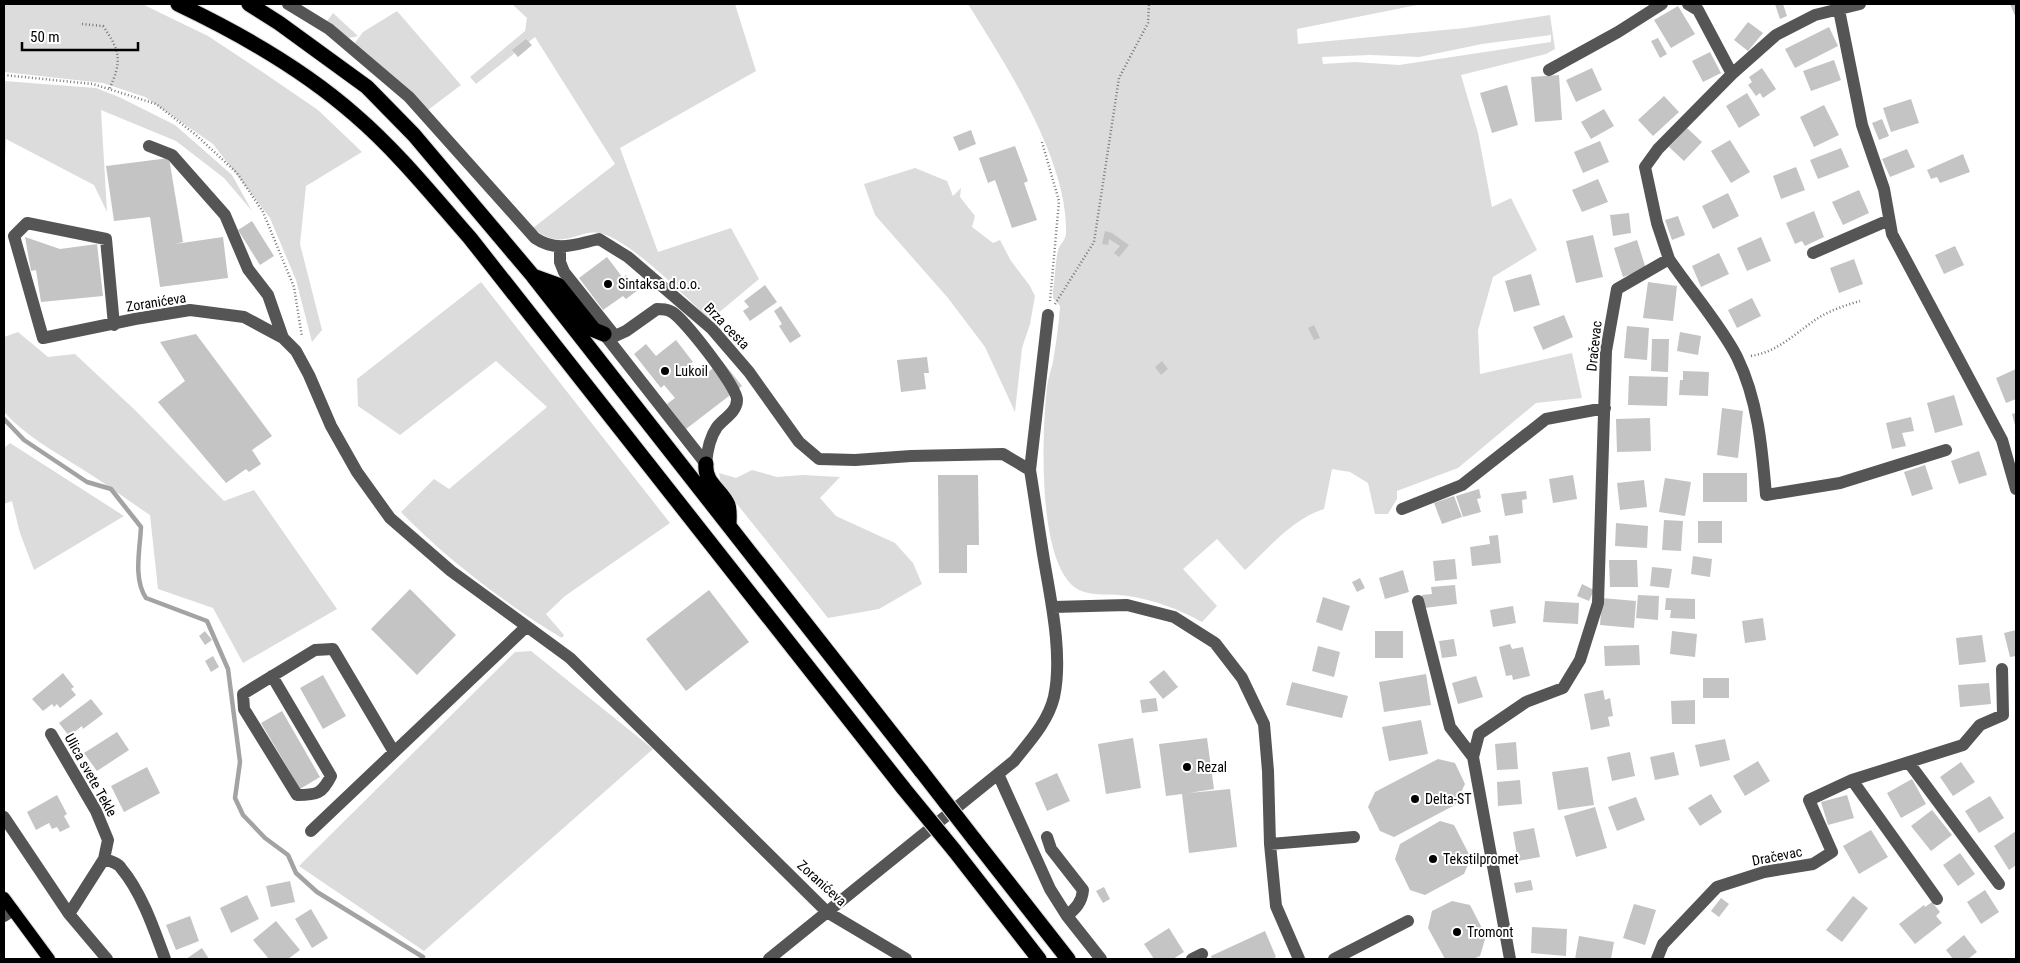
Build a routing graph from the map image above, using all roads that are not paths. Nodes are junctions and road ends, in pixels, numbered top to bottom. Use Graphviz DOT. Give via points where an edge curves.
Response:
graph roads {
  1 [pos="178,4"];
  2 [pos="249,4"];
  3 [pos="288,4"];
  4 [pos="1662,4"];
  5 [pos="1688,4"];
  6 [pos="1860,4"];
  7 [pos="1838,10"];
  8 [pos="1549,70"];
  9 [pos="1732,74"];
  10 [pos="149,146"];
  11 [pos="1889,220"];
  12 [pos="560,248"];
  13 [pos="1813,253"];
  14 [pos="1669,259"];
  15 [pos="533,276"];
  16 [pos="675,297"];
  17 [pos="665,308"];
  18 [pos="1048,315"];
  19 [pos="114,325"];
  20 [pos="610,335"];
  21 [pos="283,338"];
  22 [pos="1605,408"];
  23 [pos="1946,450"];
  24 [pos="706,464"];
  25 [pos="1030,470"];
  26 [pos="2016,489"];
  27 [pos="1402,509"];
  28 [pos="729,525"];
  29 [pos="1418,601"];
  30 [pos="1053,607"];
  31 [pos="526,627"];
  32 [pos="2002,669"];
  33 [pos="272,676"];
  34 [pos="51,734"];
  35 [pos="394,752"];
  36 [pos="1473,757"];
  37 [pos="1909,763"];
  38 [pos="998,774"];
  39 [pos="1852,780"];
  40 [pos="4,817"];
  41 [pos="311,831"];
  42 [pos="1047,836"];
  43 [pos="1354,837"];
  44 [pos="1270,844"];
  45 [pos="104,859"];
  46 [pos="2000,884"];
  47 [pos="4,898"];
  48 [pos="1938,899"];
  49 [pos="827,912"];
  50 [pos="8,913"];
  51 [pos="68,914"];
  52 [pos="1067,916"];
  53 [pos="1408,921"];
  54 [pos="50,959"];
  55 [pos="107,959"];
  56 [pos="165,959"];
  57 [pos="769,959"];
  58 [pos="906,959"];
  59 [pos="1039,959"];
  60 [pos="1068,959"];
  61 [pos="1101,959"];
  62 [pos="1299,959"];
  63 [pos="1334,959"];
  64 [pos="1510,959"];
  65 [pos="1656,959"];
  1 -- 59 [label="highway, bridge" via="301,75 355,114 397,155 470,238"];
  2 -- 15 [label="highway" via="367,87 420,142"];
  3 -- 12 [label="street" via="329,29 409,97 535,238"];
  4 -- 8 [label="street"];
  5 -- 9 [label="street" via="1698,10"];
  6 -- 7 [label="street"];
  7 -- 9 [label="street" via="1814,15 1776,35"];
  7 -- 11 [label="street" via="1862,125 1884,189"];
  9 -- 14 [label="street" via="1658,148 1644,167"];
  10 -- 21 [label="street" via="172,155 225,215 248,270 268,295"];
  11 -- 13 [label="street"];
  11 -- 26 [label="street" via="1892,234 2002,440"];
  12 -- 16 [label="street, Brza cesta" via="599,239 628,257"];
  12 -- 20 [label="street" via="564,272"];
  14 -- 22 [label="street, Dračevac" via="1617,289 1606,351"];
  14 -- 23 [label="street" via="1725,336 1748,382 1762,437 1766,495 1840,483"];
  15 -- 20 [label="highway" via="558,285 594,330"];
  15 -- 28 [label="highway"];
  16 -- 17 [label="street"];
  16 -- 25 [label="street, Brza cesta" via="712,329 749,372 799,442 819,459 1003,454"];
  17 -- 20 [label="street" via="657,309 626,331"];
  17 -- 24 [label="street" via="676,315 705,348 736,392 738,401 716,428"];
  18 -- 25 [label="street"];
  19 -- 19 [label="street, Zoranićeva" via="43,338 14,236 27,223 106,239"];
  19 -- 21 [label="street, Zoranićeva" via="190,310 244,317"];
  20 -- 24 [label="street"];
  21 -- 31 [label="street, Zoranićeva" via="296,351 331,426 390,518"];
  22 -- 27 [label="street" via="1546,419 1462,485"];
  22 -- 36 [label="street, Dračevac" via="1598,603 1580,660 1563,688 1526,702 1480,734"];
  24 -- 28 [label="highway" via="709,480 728,506"];
  25 -- 30 [label="street"];
  28 -- 60 [label="highway, bridge"];
  29 -- 36 [label="street, Dračevac" via="1450,727"];
  30 -- 38 [label="street" via="1054,696 1039,729 1014,761"];
  30 -- 44 [label="street" via="1128,605 1174,617 1215,643 1242,678 1264,724"];
  31 -- 35 [label="street"];
  31 -- 49 [label="street, Zoranićeva" via="570,658"];
  32 -- 37 [label="street, Dračevac" via="2003,715 1980,725 1963,745"];
  33 -- 33 [label="street" via="243,694 244,709 297,794 315,795 331,776"];
  33 -- 35 [label="street" via="315,650 333,649"];
  34 -- 45 [label="street, Ulica svete Tekle" via="96,811 108,840"];
  35 -- 41 [label="street"];
  36 -- 64 [label="street, Dračevac"];
  37 -- 39 [label="street, Dračevac"];
  37 -- 46 [label="street"];
  38 -- 49 [label="street"];
  38 -- 52 [label="street" via="1050,889"];
  39 -- 48 [label="street"];
  39 -- 65 [label="street, Dračevac" via="1809,800 1832,852 1812,864 1764,872 1717,887 1662,944"];
  40 -- 51 [label="street"];
  42 -- 52 [label="street" via="1051,849 1083,890 1077,908"];
  43 -- 44 [label="street"];
  44 -- 62 [label="street" via="1276,906"];
  45 -- 51 [label="street"];
  45 -- 56 [label="street" via="120,866 137,893"];
  47 -- 50 [label="main road"];
  49 -- 57 [label="street"];
  49 -- 58 [label="street, Zoranićeva"];
  50 -- 54 [label="main road"];
  51 -- 55 [label="street"];
  52 -- 61 [label="street"];
  53 -- 63 [label="street"];
}
